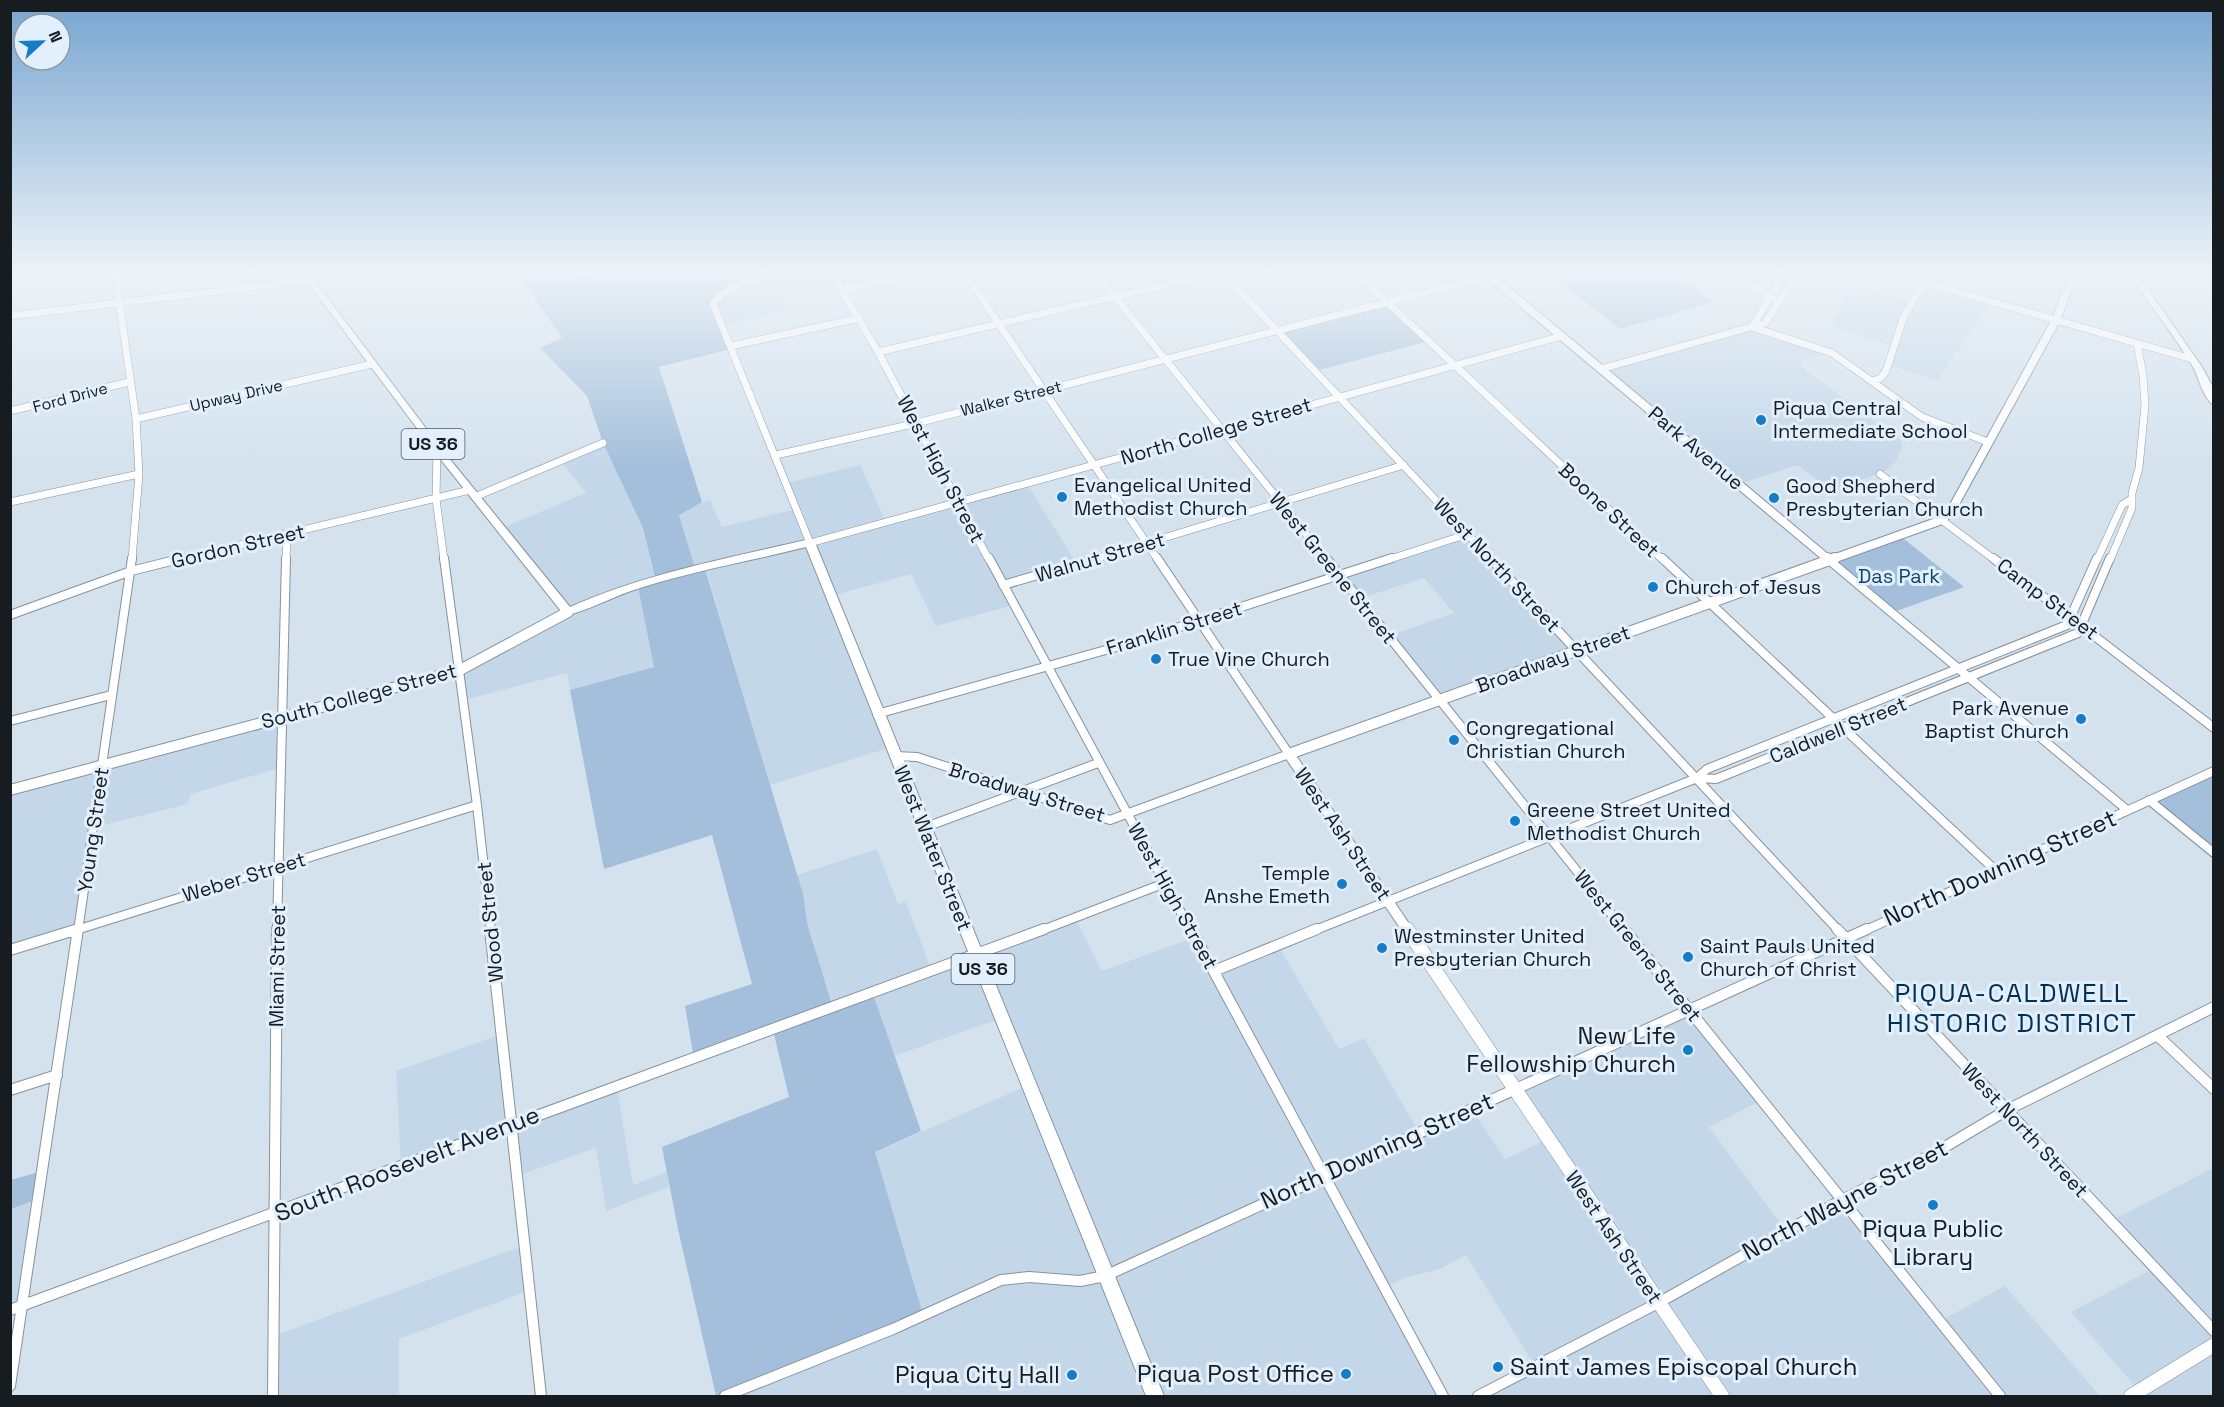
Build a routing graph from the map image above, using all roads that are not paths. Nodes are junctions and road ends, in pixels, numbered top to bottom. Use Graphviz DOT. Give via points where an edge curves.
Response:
graph roads {
  1 [pos="123,338"];
  2 [pos="353,338"];
  3 [pos="727,338"];
  4 [pos="769,338"];
  5 [pos="870,338"];
  6 [pos="940,338"];
  7 [pos="1008,338"];
  8 [pos="1148,338"];
  9 [pos="1247,338"];
  10 [pos="1284,338"];
  11 [pos="1425,338"];
  12 [pos="1556,338"];
  13 [pos="1564,338"];
  14 [pos="1714,338"];
  15 [pos="1785,338"];
  16 [pos="1897,338"];
  17 [pos="2046,338"];
  18 [pos="2118,338"];
  19 [pos="2177,338"];
  20 [pos="2137,343"];
  21 [pos="731,346"];
  22 [pos="878,352"];
  23 [pos="1165,359"];
  24 [pos="2192,359"];
  25 [pos="372,364"];
  26 [pos="1455,365"];
  27 [pos="1601,369"];
  28 [pos="1872,381"];
  29 [pos="129,382"];
  30 [pos="1044,390"];
  31 [pos="1340,397"];
  32 [pos="2214,402"];
  33 [pos="10,411"];
  34 [pos="136,419"];
  35 [pos="917,423"];
  36 [pos="1222,430"];
  37 [pos="1988,442"];
  38 [pos="603,443"];
  39 [pos="437,448"];
  40 [pos="776,455"];
  41 [pos="1094,465"];
  42 [pos="1404,465"];
  43 [pos="139,474"];
  44 [pos="1880,474"];
  45 [pos="474,493"];
  46 [pos="436,499"];
  47 [pos="2130,500"];
  48 [pos="10,502"];
  49 [pos="959,502"];
  50 [pos="1281,503"];
  51 [pos="1942,520"];
  52 [pos="1468,534"];
  53 [pos="287,535"];
  54 [pos="2109,537"];
  55 [pos="2118,540"];
  56 [pos="810,543"];
  57 [pos="1148,544"];
  58 [pos="2101,554"];
  59 [pos="2111,557"];
  60 [pos="1830,560"];
  61 [pos="131,571"];
  62 [pos="696,571"];
  63 [pos="1340,576"];
  64 [pos="2086,584"];
  65 [pos="1004,585"];
  66 [pos="2096,588"];
  67 [pos="1709,603"];
  68 [pos="568,612"];
  69 [pos="10,615"];
  70 [pos="2071,617"];
  71 [pos="1199,621"];
  72 [pos="2082,625"];
  73 [pos="1577,651"];
  74 [pos="1046,664"];
  75 [pos="460,670"];
  76 [pos="1958,670"];
  77 [pos="1968,678"];
  78 [pos="111,695"];
  79 [pos="1440,700"];
  80 [pos="877,714"];
  81 [pos="283,717"];
  82 [pos="1833,719"];
  83 [pos="10,721"];
  84 [pos="1843,728"];
  85 [pos="2214,728"];
  86 [pos="1289,754"];
  87 [pos="896,756"];
  88 [pos="1098,762"];
  89 [pos="102,764"];
  90 [pos="2214,771"];
  91 [pos="1697,778"];
  92 [pos="10,790"];
  93 [pos="1018,792"];
  94 [pos="2149,800"];
  95 [pos="477,805"];
  96 [pos="2127,810"];
  97 [pos="1127,813"];
  98 [pos="926,827"];
  99 [pos="1548,835"];
  100 [pos="2214,853"];
  101 [pos="278,866"];
  102 [pos="1995,870"];
  103 [pos="1165,884"];
  104 [pos="1388,901"];
  105 [pos="78,929"];
  106 [pos="1846,938"];
  107 [pos="10,950"];
  108 [pos="977,955"];
  109 [pos="1214,971"];
  110 [pos="2214,1007"];
  111 [pos="1689,1010"];
  112 [pos="2158,1036"];
  113 [pos="57,1075"];
  114 [pos="1515,1089"];
  115 [pos="2214,1089"];
  116 [pos="10,1090"];
  117 [pos="2007,1110"];
  118 [pos="512,1125"];
  119 [pos="1322,1176"];
  120 [pos="1842,1200"];
  121 [pos="275,1214"];
  122 [pos="1105,1276"];
  123 [pos="1658,1303"];
  124 [pos="23,1305"];
  125 [pos="10,1310"];
  126 [pos="2214,1331"];
  127 [pos="2214,1345"];
  128 [pos="10,1386"];
  129 [pos="273,1396"];
  130 [pos="541,1396"];
  131 [pos="725,1396"];
  132 [pos="1155,1396"];
  133 [pos="1443,1396"];
  134 [pos="1478,1396"];
  135 [pos="1722,1396"];
  136 [pos="2000,1396"];
  137 [pos="2131,1396"];
  1 -- 29 [label="street, Young Street"];
  2 -- 25 [label="main road, US 36"];
  3 -- 21 [label="street, West Water Street"];
  4 -- 21 [label="street"];
  5 -- 22 [label="street, West High Street"];
  6 -- 22 [label="street"];
  7 -- 30 [label="street, West Ash Street"];
  8 -- 23 [label="street, West Greene Street"];
  9 -- 23 [label="street, Walker Street"];
  10 -- 31 [label="street, West North Street"];
  11 -- 26 [label="street, Boone Street"];
  12 -- 26 [label="street, North College Street"];
  13 -- 27 [label="street, Park Avenue"];
  14 -- 27 [label="street"];
  15 -- 28 [label="street" via="1832,353"];
  16 -- 28 [label="street" via="1887,371"];
  17 -- 37 [label="street"];
  18 -- 20 [label="street"];
  19 -- 24 [label="main road"];
  20 -- 24 [label="street"];
  20 -- 47 [label="street" via="2146,377 2146,399 2138,474"];
  21 -- 40 [label="street, West Water Street"];
  22 -- 35 [label="street, West High Street"];
  23 -- 30 [label="street, Walker Street"];
  23 -- 36 [label="street, West Greene Street"];
  24 -- 32 [label="main road"];
  25 -- 34 [label="street, Upway Drive"];
  25 -- 39 [label="main road, US 36"];
  26 -- 31 [label="street, North College Street"];
  26 -- 67 [label="street, Boone Street"];
  27 -- 60 [label="street, Park Avenue"];
  28 -- 37 [label="street" via="1922,417"];
  29 -- 33 [label="street, Ford Drive"];
  29 -- 34 [label="street, Young Street"];
  30 -- 35 [label="street, Walker Street"];
  30 -- 41 [label="street, West Ash Street"];
  31 -- 36 [label="street, North College Street"];
  31 -- 42 [label="street, West North Street"];
  34 -- 43 [label="street, Young Street"];
  35 -- 40 [label="street, Walker Street"];
  35 -- 49 [label="street, West High Street"];
  36 -- 41 [label="street, North College Street"];
  36 -- 50 [label="street, West Greene Street"];
  37 -- 51 [label="street" via="1951,511"];
  38 -- 45 [label="street, Gordon Street"];
  39 -- 45 [label="main road, US 36"];
  39 -- 46 [label="street, Wood Street"];
  40 -- 56 [label="street, West Water Street"];
  41 -- 49 [label="street, North College Street"];
  41 -- 57 [label="street, West Ash Street"];
  42 -- 50 [label="street, Walnut Street"];
  42 -- 52 [label="street, West North Street"];
  43 -- 48 [label="street"];
  43 -- 61 [label="street, Young Street"];
  44 -- 51 [label="street, Camp Street"];
  45 -- 46 [label="street, Gordon Street"];
  45 -- 68 [label="main road, US 36"];
  46 -- 53 [label="street, Gordon Street"];
  46 -- 75 [label="street, Wood Street"];
  47 -- 54 [label="street" via="2122,505"];
  47 -- 55 [label="street" via="2132,508"];
  49 -- 56 [label="street, North College Street"];
  49 -- 65 [label="street, West High Street"];
  50 -- 57 [label="street, Walnut Street"];
  50 -- 63 [label="street, West Greene Street"];
  51 -- 60 [label="street, Broadway Street"];
  51 -- 70 [label="street, Camp Street"];
  52 -- 63 [label="street, Franklin Street"];
  52 -- 73 [label="street, West North Street"];
  53 -- 61 [label="street, Gordon Street"];
  53 -- 81 [label="street, Miami Street"];
  54 -- 55 [label="street"];
  54 -- 58 [label="street"];
  55 -- 59 [label="street"];
  56 -- 62 [label="main road, North College Street"];
  56 -- 80 [label="main road, West Water Street / US 36"];
  57 -- 65 [label="street, Walnut Street"];
  57 -- 71 [label="street, West Ash Street"];
  58 -- 59 [label="street"];
  58 -- 64 [label="street"];
  59 -- 66 [label="street"];
  60 -- 67 [label="street, Broadway Street"];
  60 -- 76 [label="street, Park Avenue"];
  61 -- 69 [label="street, Gordon Street"];
  61 -- 78 [label="street, Young Street"];
  62 -- 68 [label="main road, South College Street" via="591,601"];
  63 -- 71 [label="street, Franklin Street"];
  63 -- 79 [label="street, West Greene Street"];
  64 -- 66 [label="street"];
  64 -- 70 [label="street"];
  65 -- 74 [label="street, West High Street"];
  66 -- 72 [label="street"];
  67 -- 73 [label="street, Broadway Street"];
  67 -- 82 [label="street, Boone Street"];
  68 -- 75 [label="street, South College Street"];
  70 -- 72 [label="street, Camp Street"];
  70 -- 76 [label="street, Caldwell Street" via="2067,625"];
  71 -- 74 [label="street, Franklin Street" via="1060,664"];
  71 -- 86 [label="street, West Ash Street"];
  72 -- 77 [label="street, Caldwell Street" via="2078,633"];
  72 -- 85 [label="street, Camp Street"];
  73 -- 79 [label="street, Broadway Street"];
  73 -- 91 [label="street, West North Street"];
  74 -- 80 [label="street, Franklin Street"];
  74 -- 88 [label="street, West High Street"];
  75 -- 81 [label="street, South College Street"];
  75 -- 95 [label="street, Wood Street"];
  76 -- 77 [label="street, Park Avenue"];
  76 -- 82 [label="street, Caldwell Street"];
  77 -- 84 [label="street, Caldwell Street"];
  77 -- 96 [label="street, Park Avenue"];
  78 -- 83 [label="street"];
  78 -- 89 [label="street, Young Street"];
  79 -- 86 [label="street, Broadway Street"];
  79 -- 99 [label="street, West Greene Street"];
  80 -- 87 [label="main road, West Water Street / US 36"];
  81 -- 89 [label="street, South College Street"];
  81 -- 101 [label="street, Miami Street"];
  82 -- 84 [label="street, Boone Street"];
  82 -- 91 [label="street, Caldwell Street" via="1707,769"];
  84 -- 91 [label="street, Caldwell Street" via="1716,779"];
  84 -- 102 [label="street, Boone Street"];
  86 -- 97 [label="street, Broadway Street"];
  86 -- 104 [label="street, West Ash Street"];
  87 -- 93 [label="street, Broadway Street" via="918,757"];
  87 -- 98 [label="main road, West Water Street / US 36"];
  88 -- 93 [label="street"];
  88 -- 97 [label="street, West High Street"];
  89 -- 92 [label="street, South College Street"];
  89 -- 105 [label="street, Young Street"];
  90 -- 94 [label="street, North Downing Street"];
  91 -- 99 [label="street, Caldwell Street"];
  91 -- 106 [label="street, West North Street"];
  93 -- 97 [label="street, Broadway Street" via="1110,820"];
  93 -- 98 [label="street"];
  94 -- 96 [label="street, North Downing Street"];
  94 -- 100 [label="street"];
  95 -- 101 [label="street, Weber Street"];
  95 -- 118 [label="street, Wood Street"];
  96 -- 102 [label="street, North Downing Street"];
  97 -- 103 [label="street, West High Street"];
  98 -- 108 [label="main road, West Water Street / US 36"];
  99 -- 104 [label="street, Caldwell Street"];
  99 -- 111 [label="street, West Greene Street"];
  101 -- 105 [label="street, Weber Street"];
  101 -- 121 [label="street, Miami Street"];
  102 -- 106 [label="street, North Downing Street"];
  103 -- 108 [label="street, South Roosevelt Avenue"];
  103 -- 109 [label="street, West High Street"];
  104 -- 109 [label="street, Caldwell Street"];
  104 -- 114 [label="street, West Ash Street"];
  105 -- 107 [label="street, Weber Street"];
  105 -- 113 [label="street, Young Street"];
  106 -- 111 [label="street, North Downing Street"];
  106 -- 117 [label="street, West North Street"];
  108 -- 118 [label="street, South Roosevelt Avenue"];
  108 -- 122 [label="main road, West Water Street / US 36"];
  109 -- 119 [label="street, West High Street"];
  110 -- 112 [label="street, North Wayne Street"];
  111 -- 114 [label="street, North Downing Street"];
  111 -- 120 [label="street, West Greene Street"];
  112 -- 115 [label="street"];
  112 -- 117 [label="street, North Wayne Street"];
  113 -- 116 [label="street"];
  113 -- 124 [label="street, Young Street"];
  114 -- 119 [label="street, North Downing Street"];
  114 -- 123 [label="street, West Ash Street"];
  117 -- 120 [label="street, North Wayne Street" via="1934,1154"];
  117 -- 126 [label="street, West North Street"];
  118 -- 121 [label="street, South Roosevelt Avenue"];
  118 -- 130 [label="street, Wood Street"];
  119 -- 122 [label="street, North Downing Street"];
  119 -- 133 [label="street, West High Street"];
  120 -- 123 [label="street, North Wayne Street"];
  120 -- 136 [label="street, West Greene Street"];
  121 -- 124 [label="street, South Roosevelt Avenue"];
  121 -- 129 [label="street, Miami Street"];
  122 -- 131 [label="street, North Downing Street" via="1080,1281 1029,1276 1001,1280 893,1329"];
  122 -- 132 [label="main road, West Water Street / US 36"];
  123 -- 134 [label="street, North Wayne Street"];
  123 -- 135 [label="street, West Ash Street"];
  124 -- 125 [label="street, South Roosevelt Avenue"];
  124 -- 128 [label="street, Young Street"];
  127 -- 137 [label="street"];
}
